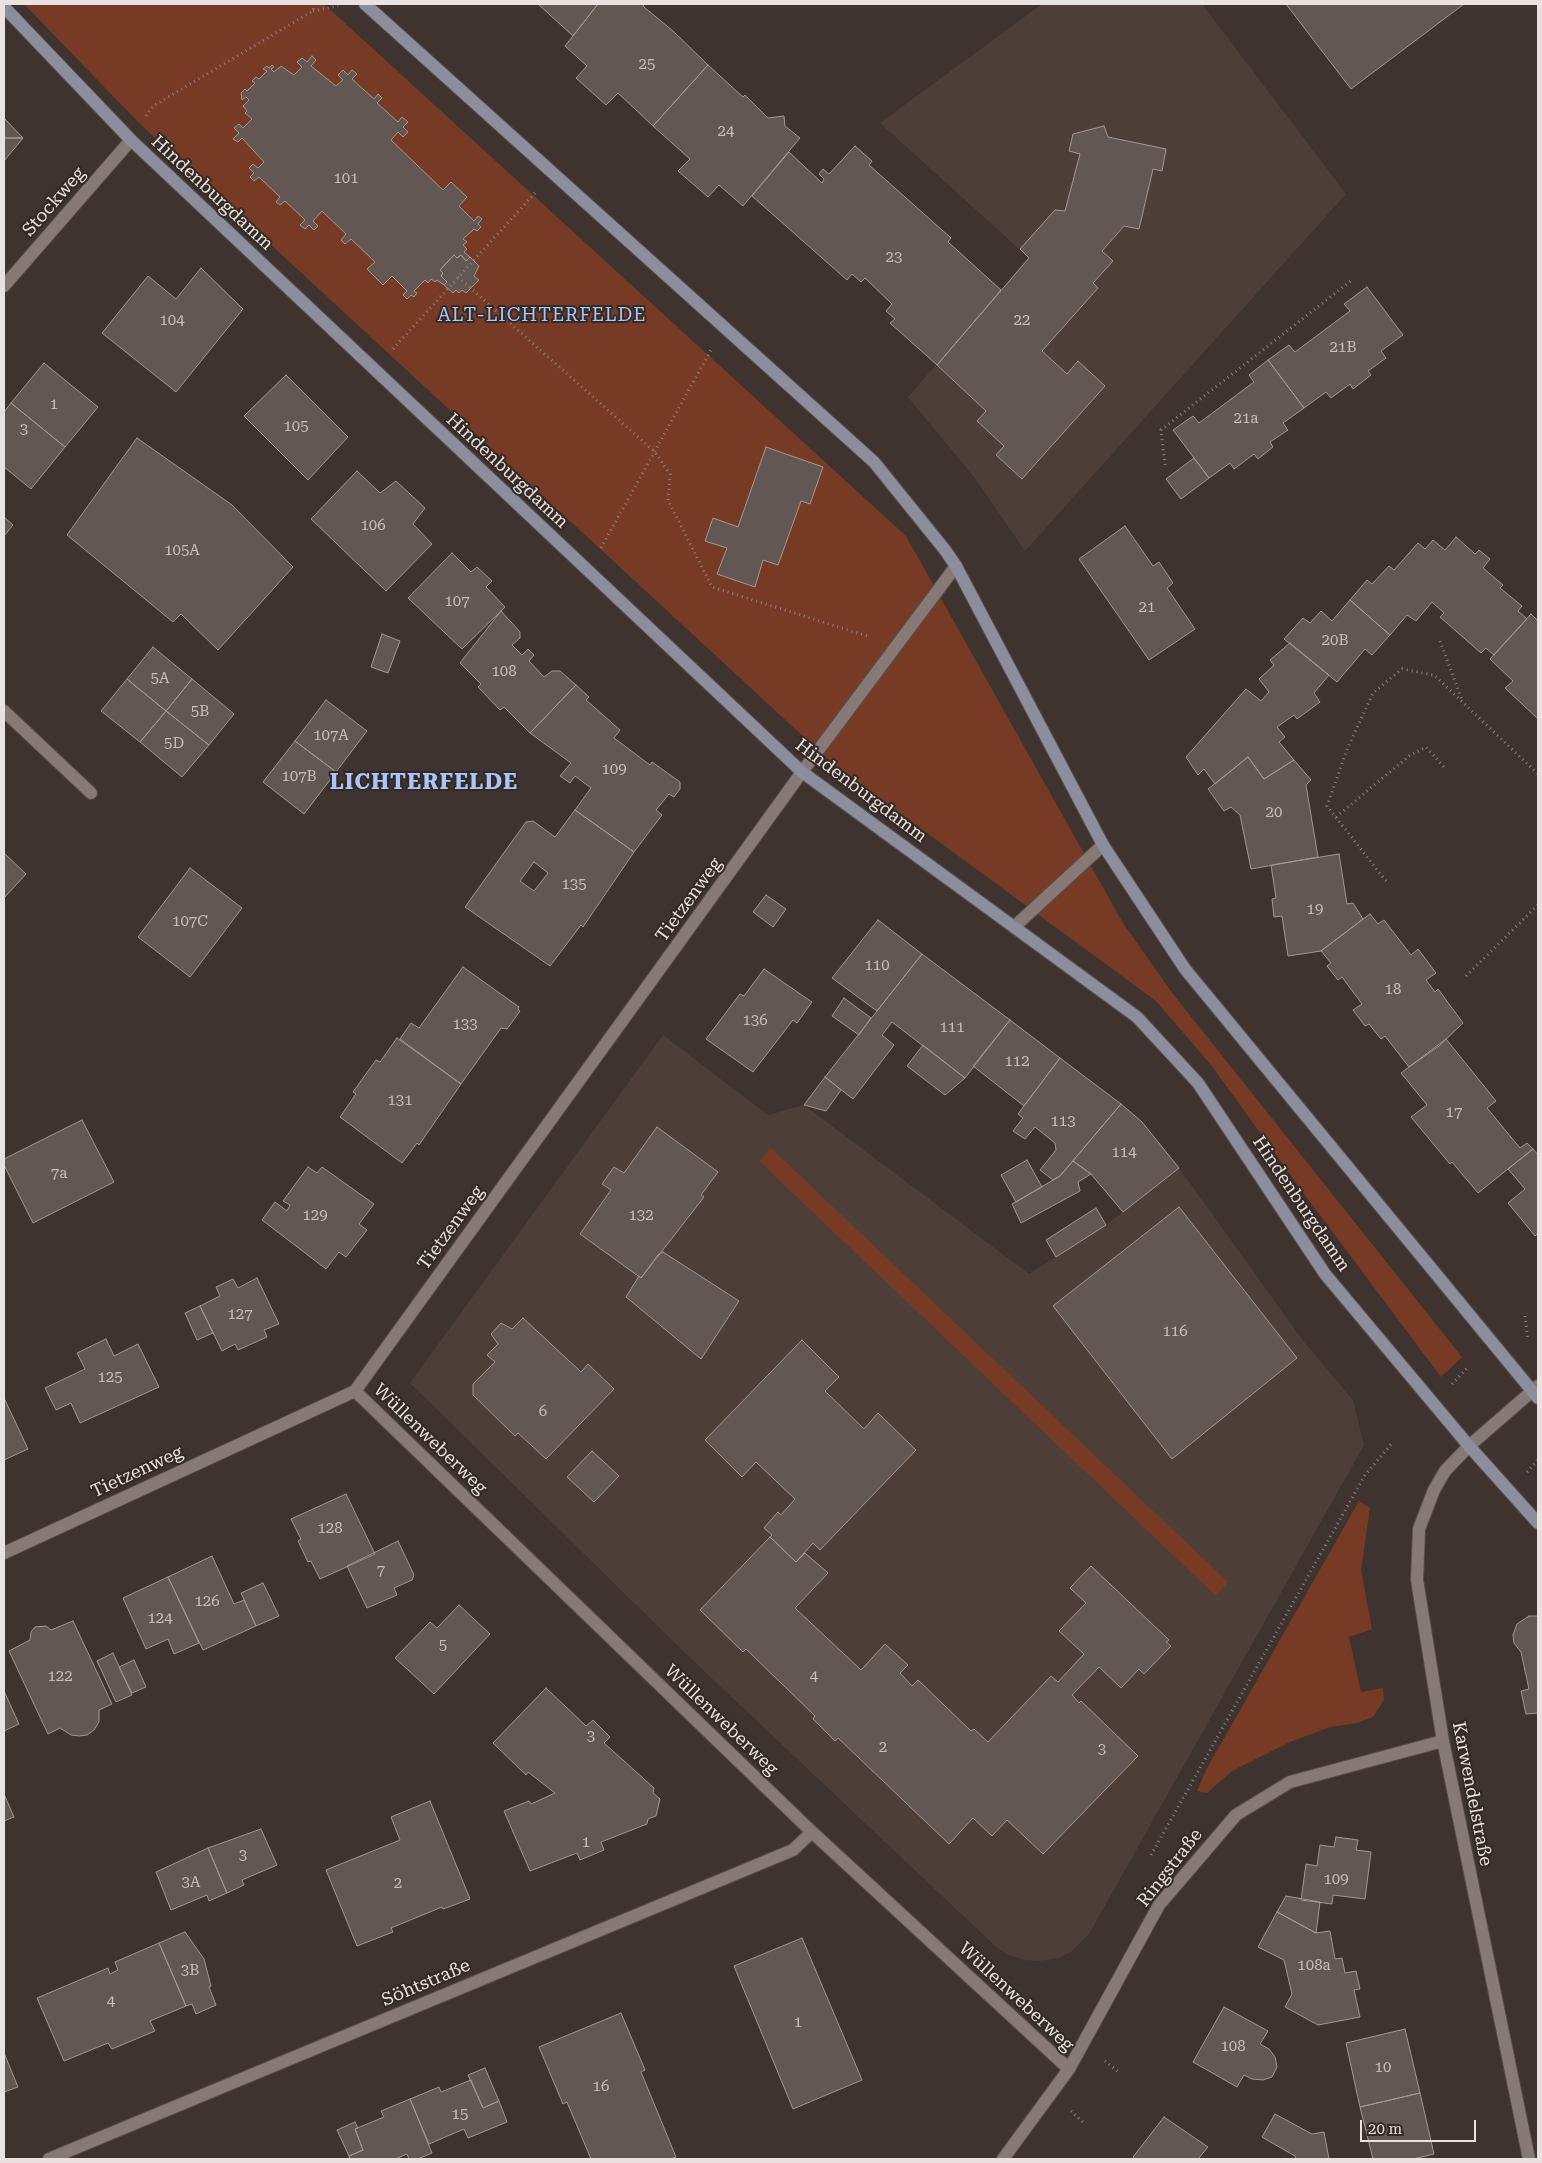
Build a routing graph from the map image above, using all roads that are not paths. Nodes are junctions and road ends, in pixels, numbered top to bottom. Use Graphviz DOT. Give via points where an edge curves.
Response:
graph roads {
  1 [pos="365,4"];
  2 [pos="4,7"];
  3 [pos="131,140"];
  4 [pos="4,286"];
  5 [pos="956,566"];
  6 [pos="4,711"];
  7 [pos="802,772"];
  8 [pos="91,793"];
  9 [pos="1103,845"];
  10 [pos="1014,927"];
  11 [pos="354,1391"];
  12 [pos="1536,1392"];
  13 [pos="1468,1446"];
  14 [pos="1538,1523"];
  15 [pos="4,1552"];
  16 [pos="1443,1741"];
  17 [pos="812,1832"];
  18 [pos="1069,2070"];
  19 [pos="49,2159"];
  20 [pos="1003,2159"];
  21 [pos="1529,2159"];
  1 -- 5 [label="main road" via="874,462"];
  2 -- 3 [label="main road, Hindenburgdamm"];
  3 -- 4 [label="street, Stockweg"];
  3 -- 7 [label="main road, Hindenburgdamm"];
  5 -- 7 [label="street, Tietzenweg"];
  5 -- 9 [label="main road"];
  6 -- 8 [label="street"];
  7 -- 10 [label="main road, Hindenburgdamm"];
  7 -- 11 [label="street, Tietzenweg"];
  9 -- 10 [label="street"];
  9 -- 12 [label="main road" via="1185,969"];
  10 -- 13 [label="main road, Hindenburgdamm" via="1137,1016 1198,1083 1325,1274"];
  11 -- 15 [label="street, Tietzenweg"];
  11 -- 17 [label="street, Wüllenweberweg"];
  12 -- 13 [label="street, Karwendelstraße"];
  13 -- 14 [label="main road, Hindenburgdamm"];
  13 -- 16 [label="street, Karwendelstraße" via="1444,1471 1420,1529 1416,1580"];
  16 -- 18 [label="street, Ringstraße" via="1290,1782 1236,1815 1160,1905"];
  16 -- 21 [label="street, Karwendelstraße"];
  17 -- 18 [label="street, Wüllenweberweg"];
  17 -- 19 [label="street, Söhtstraße" via="794,1850"];
  18 -- 20 [label="street, Ringstraße"];
}
